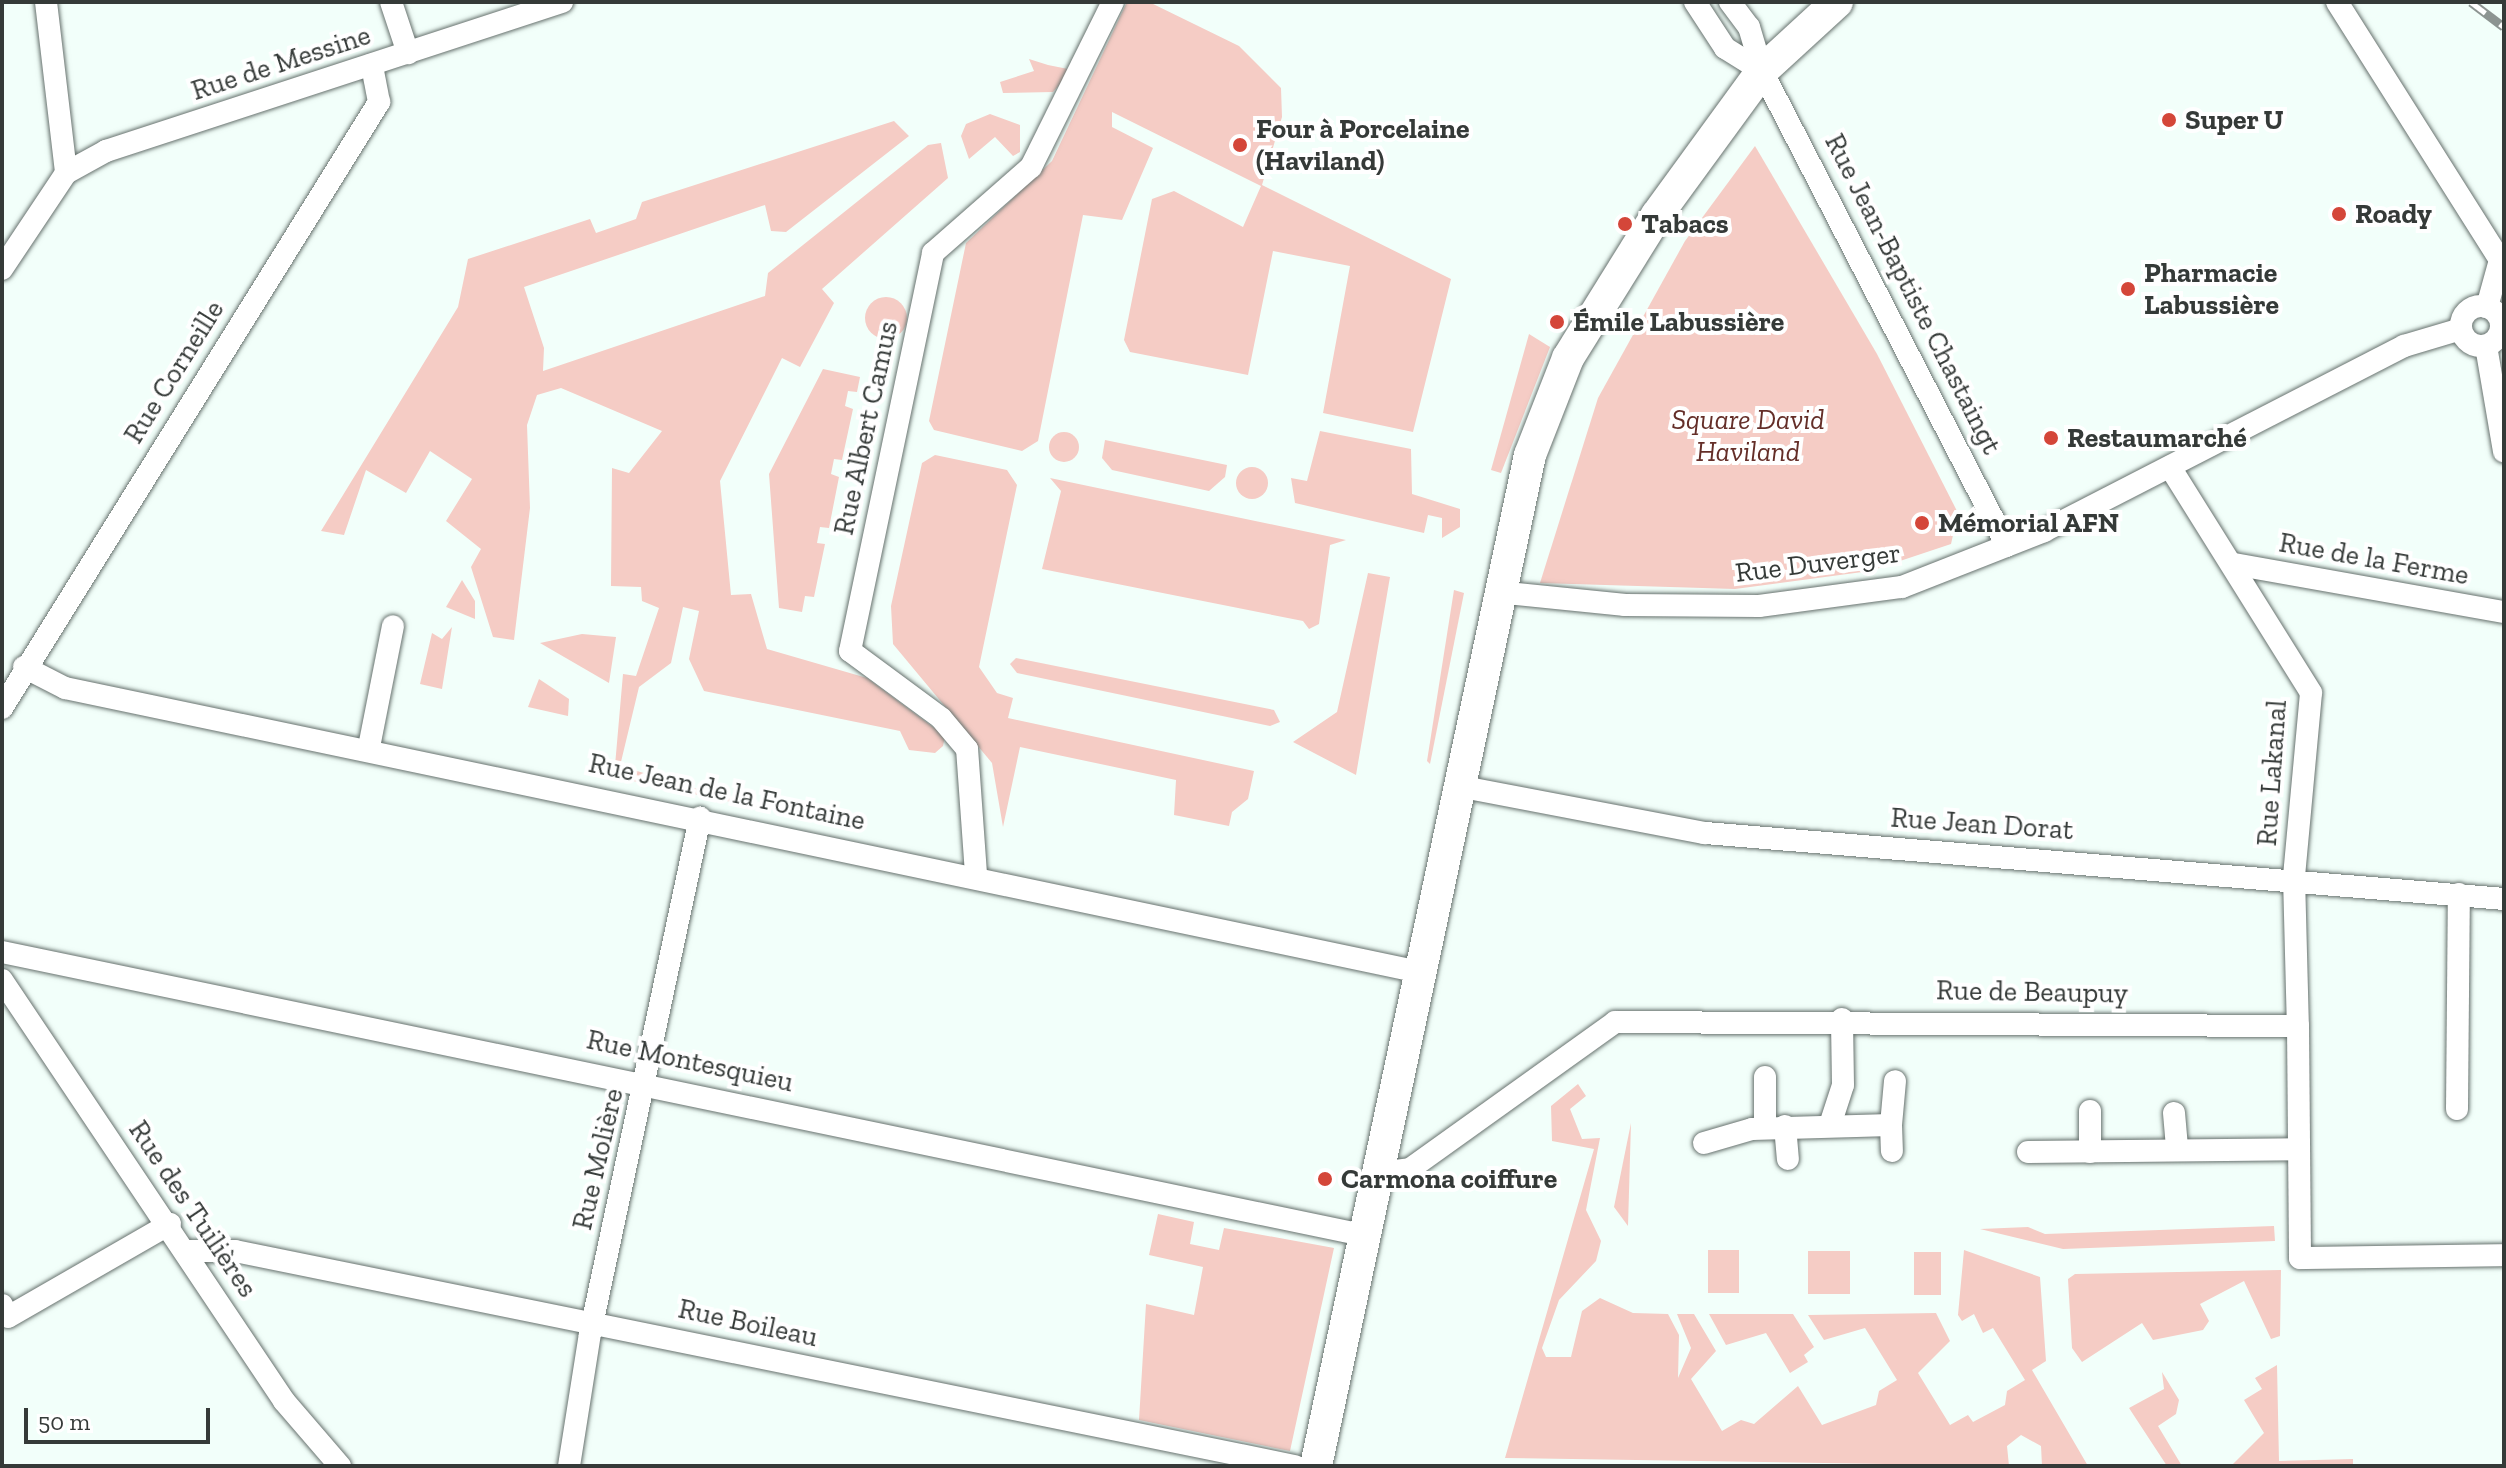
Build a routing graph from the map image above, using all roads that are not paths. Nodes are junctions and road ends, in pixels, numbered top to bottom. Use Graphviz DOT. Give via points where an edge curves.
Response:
graph roads {
  1 [pos="46,2"];
  2 [pos="391,2"];
  3 [pos="562,2"];
  4 [pos="1113,2"];
  5 [pos="1695,2"];
  6 [pos="1730,2"];
  7 [pos="1837,2"];
  8 [pos="2337,2"];
  9 [pos="408,53"];
  10 [pos="372,65"];
  11 [pos="1762,71"];
  12 [pos="66,173"];
  13 [pos="2,269"];
  14 [pos="2487,307"];
  15 [pos="2461,329"];
  16 [pos="2486,346"];
  17 [pos="2504,451"];
  18 [pos="2170,467"];
  19 [pos="2007,546"];
  20 [pos="2234,564"];
  21 [pos="1497,592"];
  22 [pos="2504,612"];
  23 [pos="393,626"];
  24 [pos="24,667"];
  25 [pos="2,708"];
  26 [pos="369,747"];
  27 [pos="1458,786"];
  28 [pos="700,818"];
  29 [pos="976,874"];
  30 [pos="2294,877"];
  31 [pos="2459,894"];
  32 [pos="2504,899"];
  33 [pos="2,952"];
  34 [pos="1420,972"];
  35 [pos="2,980"];
  36 [pos="1842,1019"];
  37 [pos="2298,1026"];
  38 [pos="1765,1077"];
  39 [pos="1895,1081"];
  40 [pos="646,1082"];
  41 [pos="2457,1109"];
  42 [pos="2090,1111"];
  43 [pos="2174,1113"];
  44 [pos="1830,1125"];
  45 [pos="1891,1125"];
  46 [pos="1775,1127"];
  47 [pos="1704,1143"];
  48 [pos="2299,1149"];
  49 [pos="2177,1150"];
  50 [pos="1892,1151"];
  51 [pos="2028,1152"];
  52 [pos="2090,1152"];
  53 [pos="1788,1159"];
  54 [pos="1378,1173"];
  55 [pos="170,1224"];
  56 [pos="1363,1235"];
  57 [pos="187,1251"];
  58 [pos="2504,1255"];
  59 [pos="2,1305"];
  60 [pos="592,1321"];
  61 [pos="340,1466"];
  62 [pos="569,1466"];
  63 [pos="1295,1466"];
  64 [pos="1316,1466"];
  1 -- 12 [label="street"];
  2 -- 9 [label="street"];
  3 -- 9 [label="street, Rue de Messine"];
  4 -- 29 [label="street, Rue Albert Camus" via="1031,167 933,253 850,651 941,718 967,749"];
  5 -- 11 [label="street" via="1725,48"];
  6 -- 11 [label="street, Rue Jean-Baptiste Chastaingt" via="1749,27"];
  7 -- 11 [label="street"];
  8 -- 14 [label="street" via="2500,260"];
  9 -- 10 [label="street, Rue de Messine"];
  10 -- 12 [label="street, Rue de Messine" via="106,151"];
  10 -- 24 [label="street, Rue Corneille" via="379,102"];
  11 -- 19 [label="street, Rue Jean-Baptiste Chastaingt"];
  11 -- 21 [label="street" via="1657,215 1568,358 1520,484"];
  12 -- 13 [label="street"];
  14 -- 15 [label="street" via="2471,309"];
  14 -- 16 [label="street" via="2501,328"];
  15 -- 16 [label="street" via="2470,343"];
  15 -- 18 [label="street, Rue Duverger" via="2404,346"];
  16 -- 17 [label="street"];
  18 -- 19 [label="street, Rue Duverger"];
  18 -- 20 [label="street, Rue Lakanal"];
  19 -- 21 [label="street, Rue Duverger" via="1902,587 1759,606 1625,605"];
  20 -- 22 [label="street, Rue de la Ferme"];
  20 -- 30 [label="street, Rue Lakanal" via="2311,693"];
  21 -- 27 [label="street"];
  23 -- 26 [label="street"];
  24 -- 25 [label="street, Rue Corneille"];
  24 -- 26 [label="street, Rue Jean de la Fontaine" via="65,688"];
  26 -- 28 [label="street, Rue Jean de la Fontaine"];
  27 -- 30 [label="street, Rue Jean Dorat" via="1705,833"];
  27 -- 34 [label="street"];
  28 -- 29 [label="street, Rue Jean de la Fontaine"];
  28 -- 40 [label="street, Rue Molière"];
  29 -- 34 [label="street, Rue Jean de la Fontaine"];
  30 -- 31 [label="street, Rue Jean Dorat"];
  30 -- 37 [label="street, Rue Lakanal"];
  31 -- 32 [label="street, Rue Jean Dorat"];
  31 -- 41 [label="street"];
  33 -- 40 [label="street, Rue Montesquieu"];
  34 -- 54 [label="street"];
  35 -- 55 [label="street, Rue des Tuilières"];
  36 -- 37 [label="street, Rue de Beaupuy"];
  36 -- 44 [label="street" via="1843,1085"];
  36 -- 54 [label="street, Rue de Beaupuy" via="1615,1022 1410,1169"];
  37 -- 48 [label="street"];
  38 -- 46 [label="street"];
  39 -- 45 [label="street"];
  40 -- 56 [label="street, Rue Montesquieu"];
  40 -- 60 [label="street, Rue Molière"];
  42 -- 52 [label="street"];
  43 -- 49 [label="street"];
  44 -- 45 [label="street"];
  44 -- 46 [label="street"];
  45 -- 50 [label="street"];
  46 -- 47 [label="street"];
  46 -- 53 [label="street"];
  48 -- 49 [label="street"];
  48 -- 58 [label="street" via="2300,1258"];
  49 -- 52 [label="street"];
  51 -- 52 [label="street"];
  54 -- 56 [label="street"];
  55 -- 57 [label="street, Rue des Tuilières"];
  55 -- 59 [label="street" via="8,1317"];
  56 -- 64 [label="street"];
  57 -- 60 [label="street, Rue Boileau" via="235,1251"];
  57 -- 61 [label="street, Rue des Tuilières" via="284,1401"];
  60 -- 62 [label="street, Rue Molière"];
  60 -- 63 [label="street, Rue Boileau"];
}
